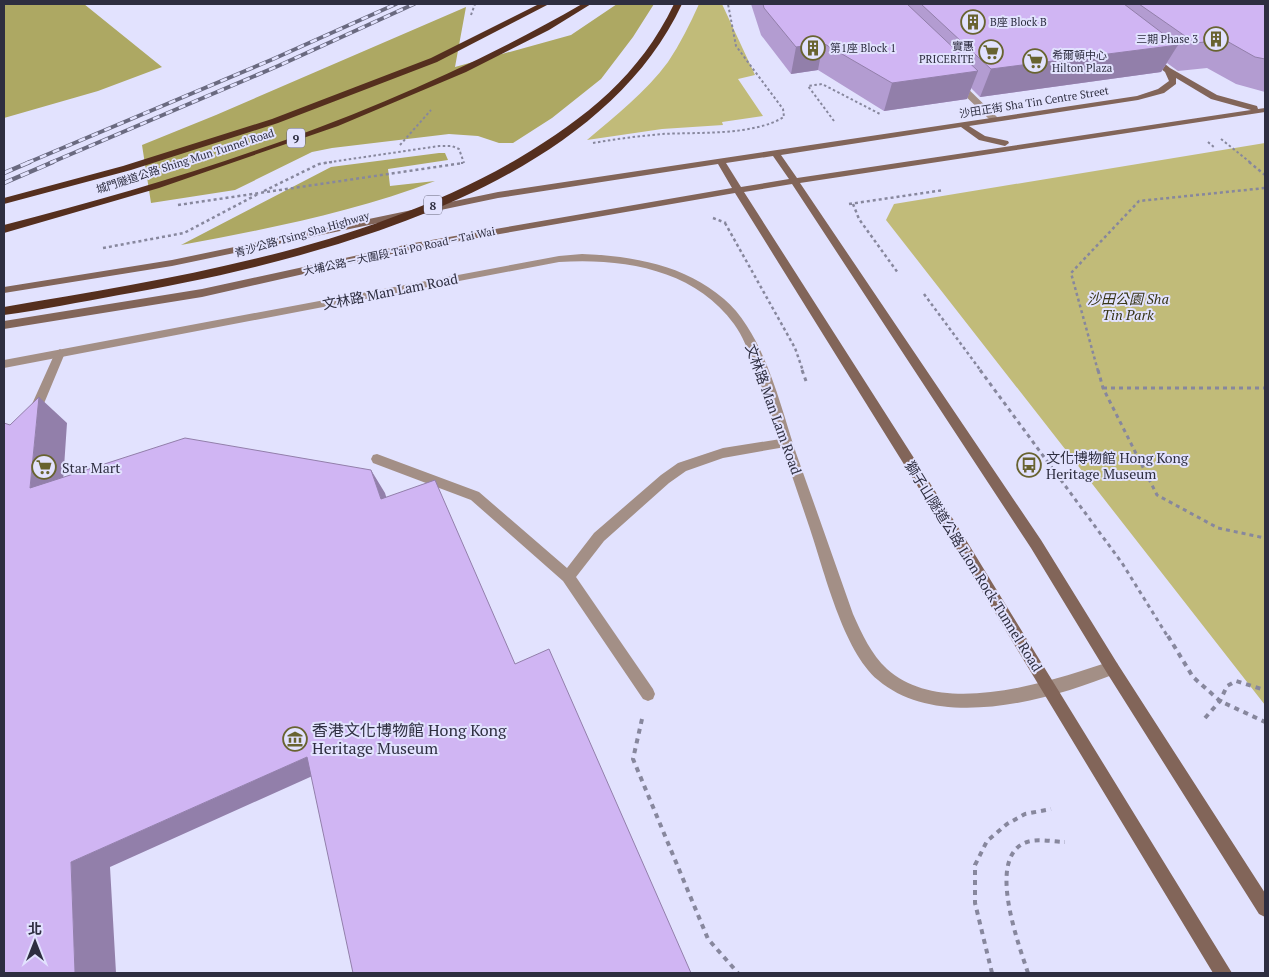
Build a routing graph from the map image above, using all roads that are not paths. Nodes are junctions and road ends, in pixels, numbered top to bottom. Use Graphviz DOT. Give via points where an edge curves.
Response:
graph roads {
  1 [pos="545,4"];
  2 [pos="587,4"];
  3 [pos="678,4"];
  4 [pos="1144,52"];
  5 [pos="1166,69"];
  6 [pos="952,78"];
  7 [pos="1265,109"];
  8 [pos="994,119"];
  9 [pos="962,124"];
  10 [pos="1025,145"];
  11 [pos="775,152"];
  12 [pos="720,161"];
  13 [pos="795,180"];
  14 [pos="738,189"];
  15 [pos="4,201"];
  16 [pos="4,230"];
  17 [pos="4,290"];
  18 [pos="4,311"];
  19 [pos="4,325"];
  20 [pos="60,353"];
  21 [pos="4,364"];
  22 [pos="31,420"];
  23 [pos="787,443"];
  24 [pos="377,459"];
  25 [pos="568,577"];
  26 [pos="1112,668"];
  27 [pos="1050,688"];
  28 [pos="648,694"];
  29 [pos="1265,908"];
  30 [pos="1223,973"];
  1 -- 15 [label="highway, 城門隧道公路 Shing Mun Tunnel Road / 9" via="434,60 275,121 127,168"];
  2 -- 16 [label="highway, 城門隧道公路 Shing Mun Tunnel Road / 9" via="448,78 374,110 212,167"];
  3 -- 18 [label="highway, 青沙公路 Tsing Sha Highway / 8" via="647,58 620,89 589,116 524,160 441,202 342,239 266,261 142,288"];
  4 -- 5 [label="main road"];
  5 -- 7 [label="main road" via="1214,97"];
  5 -- 8 [label="main road, 沙田正街 Sha Tin Centre Street" via="1173,82 1151,95"];
  6 -- 8 [label="street"];
  7 -- 10 [label="main road"];
  8 -- 9 [label="main road, 沙田正街 Sha Tin Centre Street"];
  9 -- 10 [label="main road" via="973,135 988,142"];
  9 -- 11 [label="main road, 沙田正街 Sha Tin Centre Street"];
  10 -- 13 [label="main road"];
  11 -- 12 [label="main road"];
  11 -- 13 [label="main road"];
  12 -- 14 [label="main road, 獅子山隧道公路 Lion Rock Tunnel Road"];
  12 -- 17 [label="main road" via="498,195 181,261"];
  13 -- 14 [label="main road, 大埔公路－大圍段 Tai Po Road – Tai Wai"];
  13 -- 26 [label="main road" via="995,481"];
  14 -- 19 [label="main road, 大埔公路－大圍段 Tai Po Road – Tai Wai" via="414,246 202,293"];
  14 -- 27 [label="main road, 獅子山隧道公路 Lion Rock Tunnel Road"];
  20 -- 21 [label="street, 文林路 Man Lam Road"];
  20 -- 22 [label="street"];
  20 -- 23 [label="street, 文林路 Man Lam Road" via="559,259 609,258 676,274 713,296 726,308 749,340"];
  23 -- 25 [label="street" via="723,453 682,467 599,537"];
  23 -- 27 [label="street, 文林路 Man Lam Road" via="846,615 869,660 885,676 902,688 925,697 947,699 975,700"];
  24 -- 25 [label="street" via="475,496"];
  25 -- 28 [label="street"];
  26 -- 27 [label="street, 文林路 Man Lam Road"];
  26 -- 29 [label="main road"];
  27 -- 30 [label="main road, 獅子山隧道公路 Lion Rock Tunnel Road"];
}
